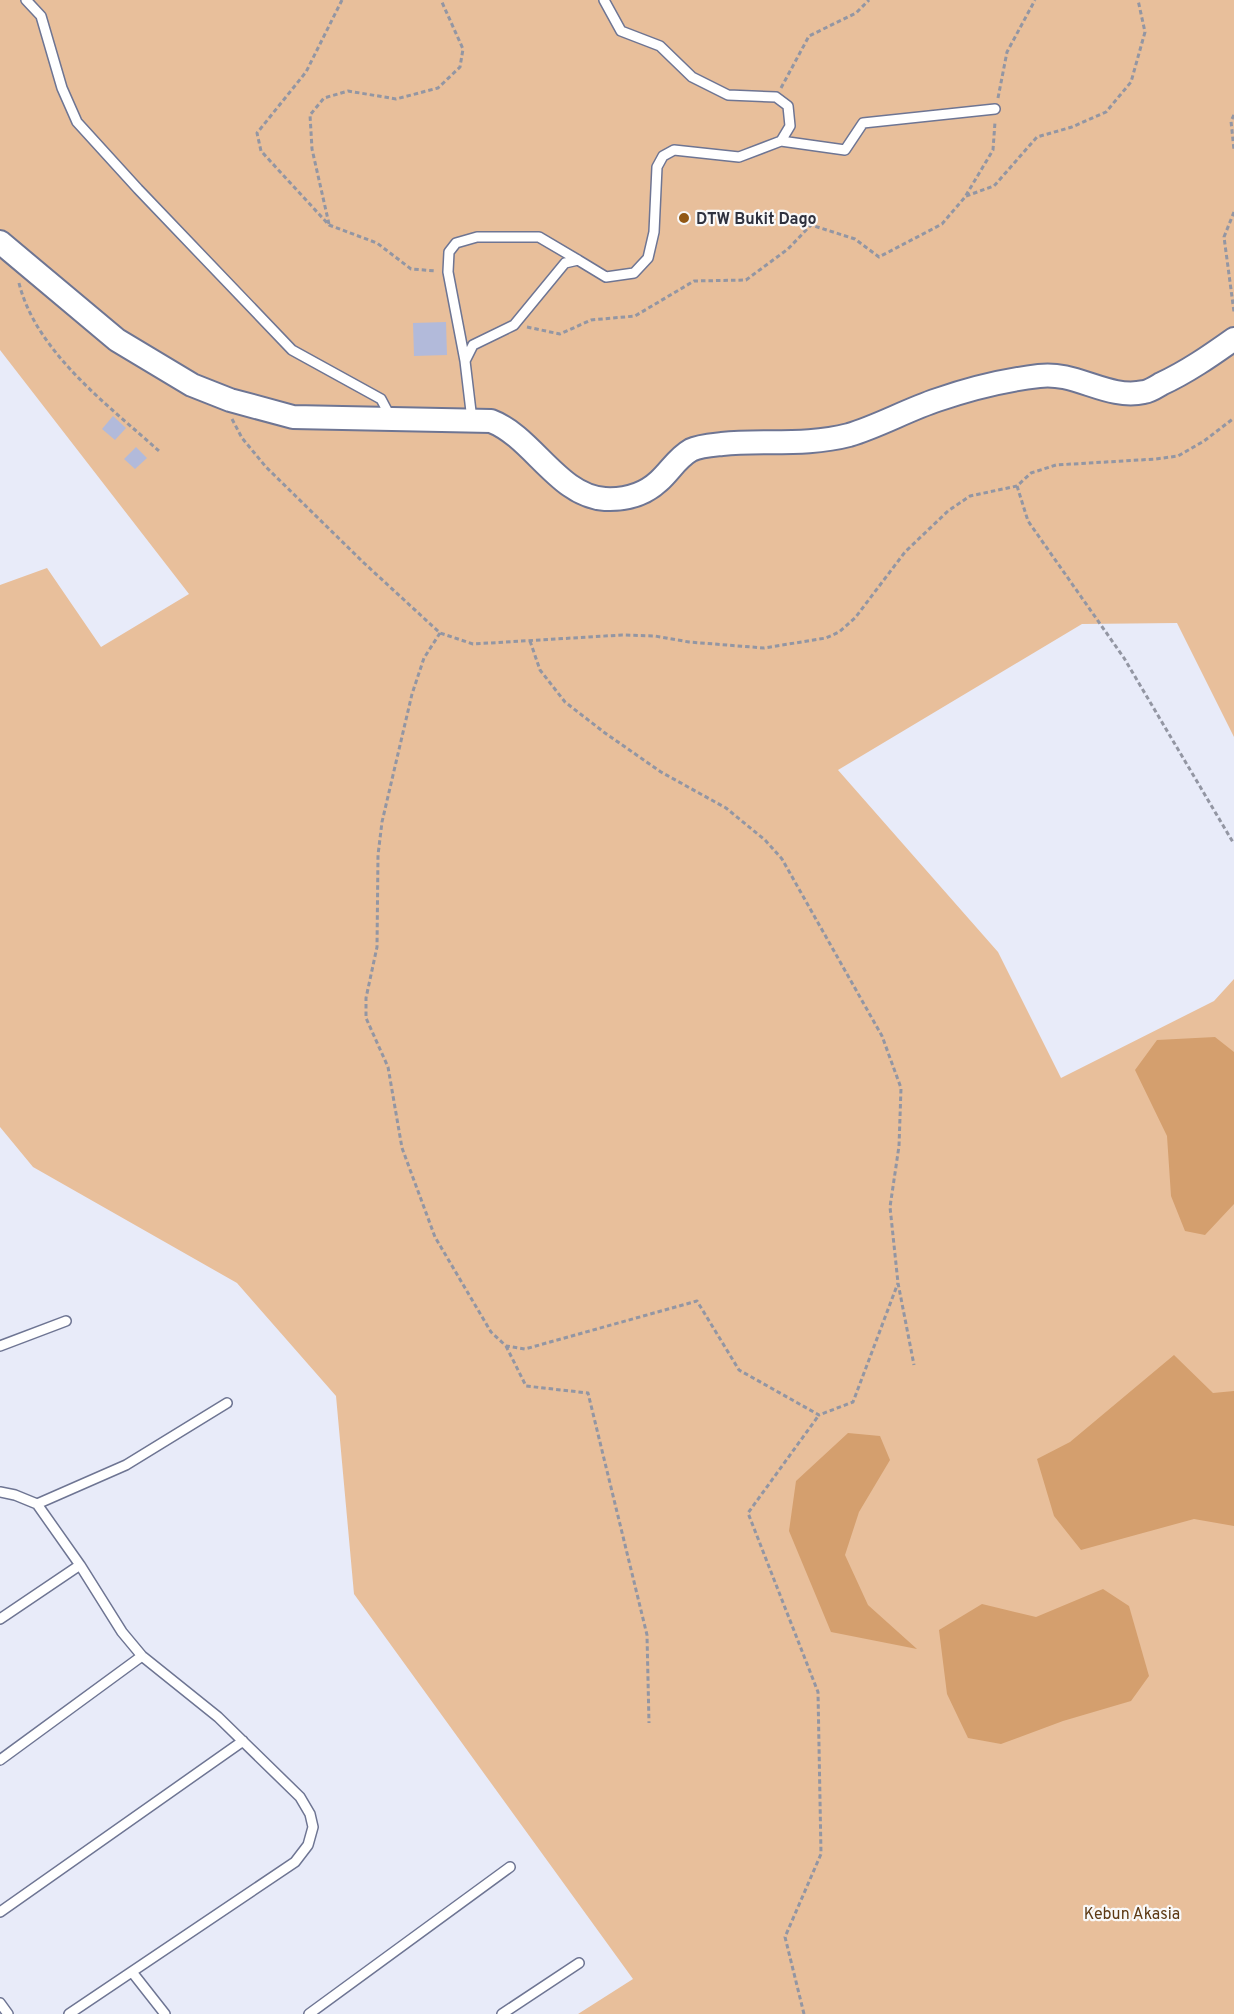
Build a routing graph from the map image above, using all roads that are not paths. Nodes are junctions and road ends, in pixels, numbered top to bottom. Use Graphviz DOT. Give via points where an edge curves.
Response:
graph roads {
  1 [pos="26,0"];
  2 [pos="604,0"];
  3 [pos="995,109"];
  4 [pos="781,141"];
  5 [pos="8,248"];
  6 [pos="578,260"];
  7 [pos="1234,339"];
  8 [pos="465,361"];
  9 [pos="391,418"];
  10 [pos="472,420"];
  11 [pos="66,1320"];
  12 [pos="0,1346"];
  13 [pos="227,1403"];
  14 [pos="0,1492"];
  15 [pos="37,1504"];
  16 [pos="80,1565"];
  17 [pos="0,1619"];
  18 [pos="142,1656"];
  19 [pos="243,1741"];
  20 [pos="0,1760"];
  21 [pos="510,1867"];
  22 [pos="0,1912"];
  23 [pos="579,1963"];
  24 [pos="132,1972"];
  25 [pos="0,2002"];
  26 [pos="8,2014"];
  27 [pos="69,2014"];
  28 [pos="165,2014"];
  29 [pos="309,2014"];
  30 [pos="502,2014"];
  1 -- 9 [label="lane" via="40,16 77,122 292,350 381,399"];
  2 -- 4 [label="lane" via="621,31 660,46 692,78 728,95 776,97 788,106 790,126"];
  3 -- 4 [label="lane" via="863,123 845,150"];
  4 -- 6 [label="lane" via="740,157 674,150 663,156 657,167 654,232 648,258 634,273 606,277"];
  5 -- 9 [label="street" via="117,340 192,385 292,417"];
  6 -- 8 [label="lane" via="565,263 514,325 473,345"];
  6 -- 8 [label="lane" via="539,237 477,237 456,243 449,252 448,273"];
  7 -- 10 [label="street" via="1187,372 1145,392 1115,393 1067,377 1040,375 936,400 848,435 694,448 646,492 626,498 603,499 583,493 564,481 504,426"];
  8 -- 10 [label="lane"];
  9 -- 10 [label="street"];
  11 -- 12 [label="lane"];
  13 -- 15 [label="lane" via="126,1465"];
  14 -- 15 [label="lane"];
  15 -- 16 [label="lane"];
  16 -- 17 [label="lane"];
  16 -- 18 [label="lane" via="122,1632"];
  18 -- 19 [label="lane"];
  18 -- 20 [label="lane"];
  19 -- 22 [label="lane"];
  19 -- 24 [label="lane" via="300,1797 313,1827 308,1845 295,1862"];
  21 -- 29 [label="lane"];
  23 -- 30 [label="lane"];
  24 -- 27 [label="lane"];
  24 -- 28 [label="lane"];
  25 -- 26 [label="lane"];
}
